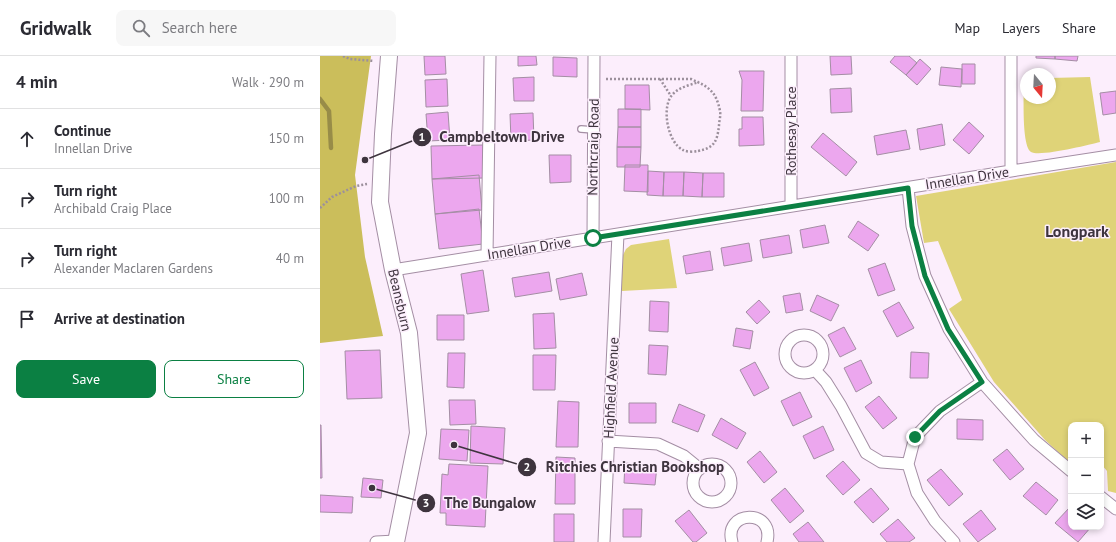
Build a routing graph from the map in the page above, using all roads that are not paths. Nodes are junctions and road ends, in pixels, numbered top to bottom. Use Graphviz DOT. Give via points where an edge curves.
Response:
graph roads {
  1 [pos="490,56"];
  2 [pos="594,56"];
  3 [pos="791,56"];
  4 [pos="1011,56"];
  5 [pos="389,59"];
  6 [pos="581,129"];
  7 [pos="594,130"];
  8 [pos="1116,155"];
  9 [pos="1011,171"];
  10 [pos="908,188"];
  11 [pos="791,206"];
  12 [pos="618,234"];
  13 [pos="593,238"];
  14 [pos="487,255"];
  15 [pos="393,270"];
  16 [pos="815,370"];
  17 [pos="982,382"];
  18 [pos="608,441"];
  19 [pos="908,464"];
  20 [pos="1068,468"];
  21 [pos="700,469"];
  22 [pos="1104,499"];
  23 [pos="1116,509"];
  24 [pos="396,541"];
  25 [pos="376,542"];
  26 [pos="604,542"];
  27 [pos="732,542"];
  28 [pos="767,542"];
  29 [pos="954,542"];
  1 -- 14 [label="street"];
  2 -- 7 [label="street, Northcraig Road"];
  3 -- 11 [label="street, Rothesay Place"];
  4 -- 9 [label="street"];
  5 -- 15 [label="main road, Beansburn" via="380,202"];
  6 -- 7 [label="lane"];
  7 -- 13 [label="street, Northcraig Road"];
  8 -- 9 [label="street, Innellan Drive"];
  9 -- 10 [label="street, Innellan Drive"];
  10 -- 11 [label="street, Innellan Drive"];
  10 -- 17 [label="street" via="912,226 925,276 948,329"];
  11 -- 12 [label="street, Innellan Drive"];
  12 -- 13 [label="street, Innellan Drive"];
  12 -- 18 [label="street, Highfield Avenue"];
  13 -- 14 [label="street, Innellan Drive"];
  14 -- 15 [label="street, Innellan Drive"];
  15 -- 24 [label="main road, Beansburn" via="409,333 418,433"];
  16 -- 19 [label="street" via="841,406 866,453 881,462"];
  17 -- 19 [label="street" via="940,411 915,437"];
  17 -- 20 [label="street" via="1034,440"];
  18 -- 21 [label="street" via="658,444 684,456"];
  18 -- 26 [label="street, Highfield Avenue"];
  19 -- 29 [label="street" via="917,493 935,521"];
  22 -- 23 [label="street"];
  24 -- 25 [label="street"];
  27 -- 28 [label="street" via="732,528 746,517 754,517 764,522 768,533"];
}
